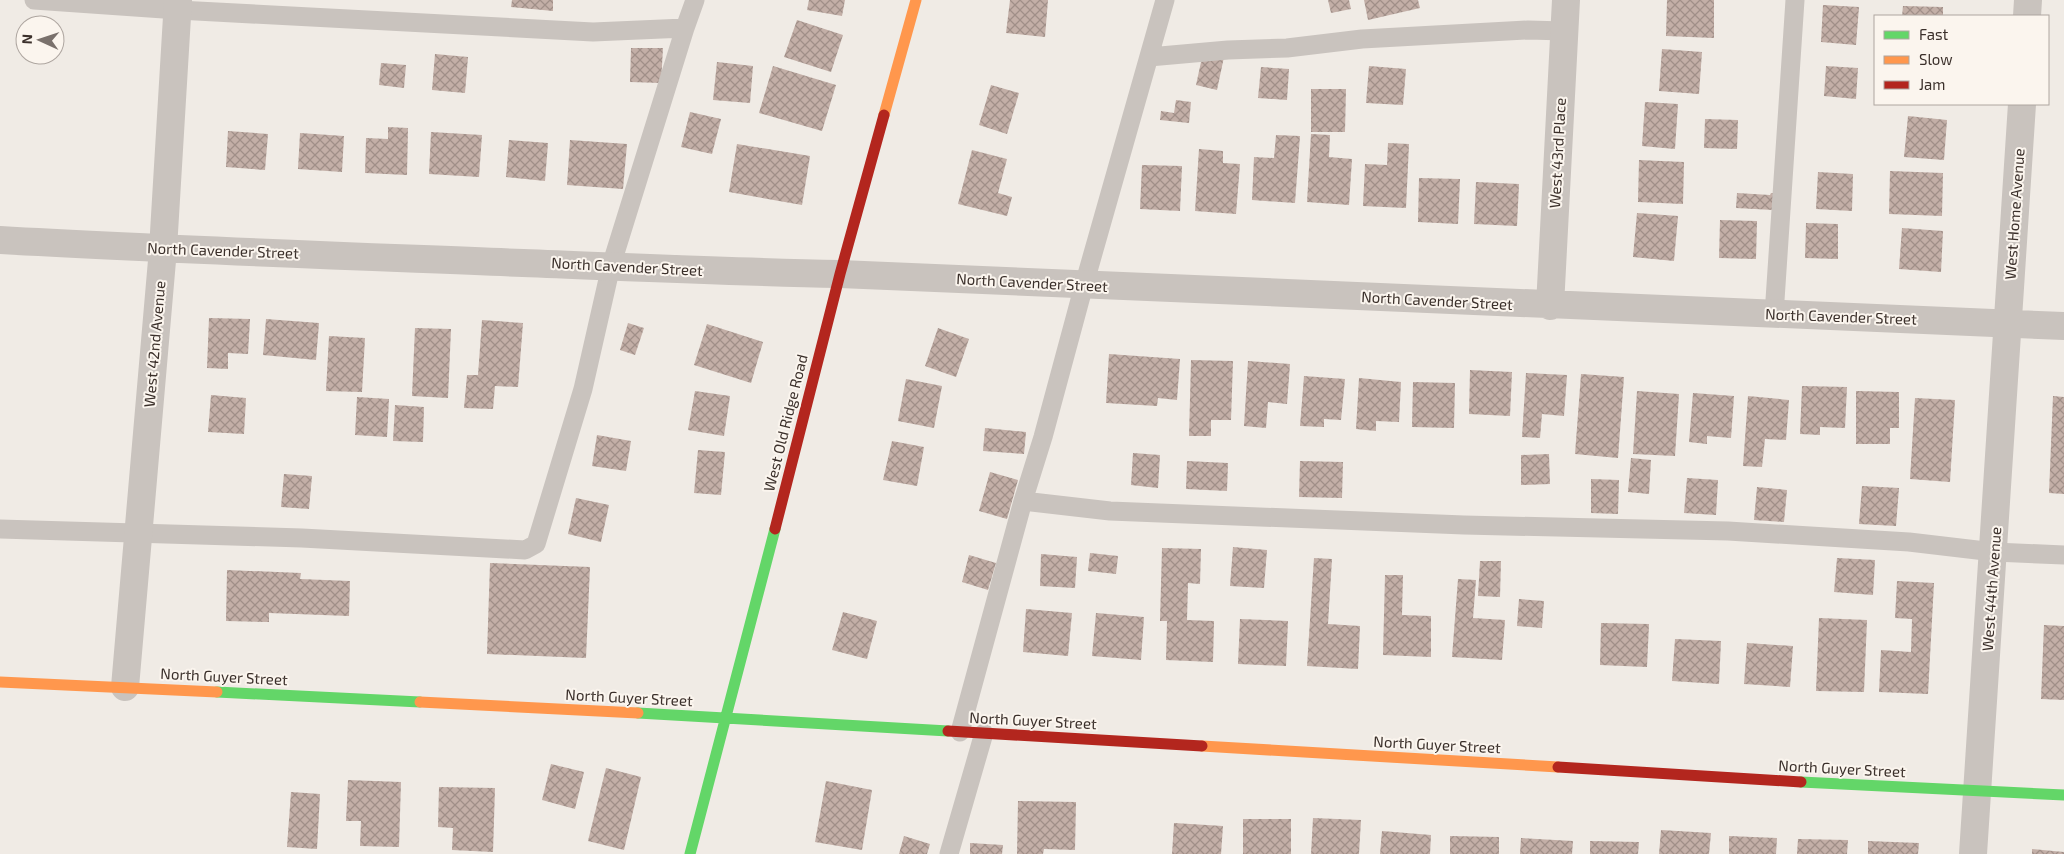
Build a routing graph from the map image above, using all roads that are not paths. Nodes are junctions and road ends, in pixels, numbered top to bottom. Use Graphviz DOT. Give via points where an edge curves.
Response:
graph roads {
  1 [pos="34,0"];
  2 [pos="695,0"];
  3 [pos="916,0"];
  4 [pos="1165,0"];
  5 [pos="1566,0"];
  6 [pos="1795,0"];
  7 [pos="2028,0"];
  8 [pos="178,5"];
  9 [pos="2027,15"];
  10 [pos="685,28"];
  11 [pos="1565,31"];
  12 [pos="1149,57"];
  13 [pos="2022,105"];
  14 [pos="0,240"];
  15 [pos="163,249"];
  16 [pos="611,266"];
  17 [pos="840,274"];
  18 [pos="1084,285"];
  19 [pos="1550,306"];
  20 [pos="1774,315"];
  21 [pos="2008,324"];
  22 [pos="2064,326"];
  23 [pos="1023,501"];
  24 [pos="0,529"];
  25 [pos="138,532"];
  26 [pos="1994,552"];
  27 [pos="2064,555"];
  28 [pos="0,682"];
  29 [pos="125,687"];
  30 [pos="726,718"];
  31 [pos="960,732"];
  32 [pos="984,733"];
  33 [pos="1978,792"];
  34 [pos="2064,795"];
  35 [pos="690,854"];
  36 [pos="949,854"];
  37 [pos="1974,854"];
  1 -- 8 [label="lane"];
  2 -- 10 [label="lane"];
  3 -- 17 [label="street, West Old Ridge Road"];
  4 -- 12 [label="lane"];
  5 -- 11 [label="street, West 43rd Place"];
  6 -- 20 [label="lane"];
  7 -- 9 [label="street"];
  8 -- 10 [label="lane" via="593,32"];
  8 -- 15 [label="street, West 42nd Avenue"];
  10 -- 16 [label="lane"];
  11 -- 12 [label="lane" via="1362,39 1287,48"];
  11 -- 19 [label="street, West 43rd Place"];
  12 -- 18 [label="lane"];
  13 -- 21 [label="street, West Home Avenue"];
  14 -- 15 [label="street, North Cavender Street"];
  15 -- 16 [label="street, North Cavender Street"];
  15 -- 25 [label="street, West 42nd Avenue"];
  16 -- 17 [label="street, North Cavender Street"];
  16 -- 25 [label="lane" via="583,389 536,544 525,550"];
  17 -- 18 [label="street, North Cavender Street"];
  17 -- 30 [label="street, West Old Ridge Road"];
  18 -- 19 [label="street, North Cavender Street"];
  18 -- 23 [label="lane"];
  19 -- 20 [label="street, North Cavender Street"];
  20 -- 21 [label="street, North Cavender Street"];
  21 -- 22 [label="street, North Cavender Street"];
  21 -- 26 [label="street, West 44th Avenue"];
  23 -- 26 [label="lane" via="1110,511 1728,531 1909,542"];
  23 -- 31 [label="lane"];
  24 -- 25 [label="lane"];
  25 -- 29 [label="street, West 42nd Avenue"];
  26 -- 27 [label="lane"];
  26 -- 33 [label="street, West 44th Avenue"];
  28 -- 29 [label="street, North Guyer Street"];
  29 -- 30 [label="street, North Guyer Street"];
  30 -- 31 [label="street, North Guyer Street"];
  30 -- 35 [label="street, West Old Ridge Road"];
  31 -- 32 [label="street, North Guyer Street"];
  32 -- 33 [label="street, North Guyer Street"];
  32 -- 36 [label="lane"];
  33 -- 34 [label="street, North Guyer Street"];
  33 -- 37 [label="street, West 44th Avenue"];
}
